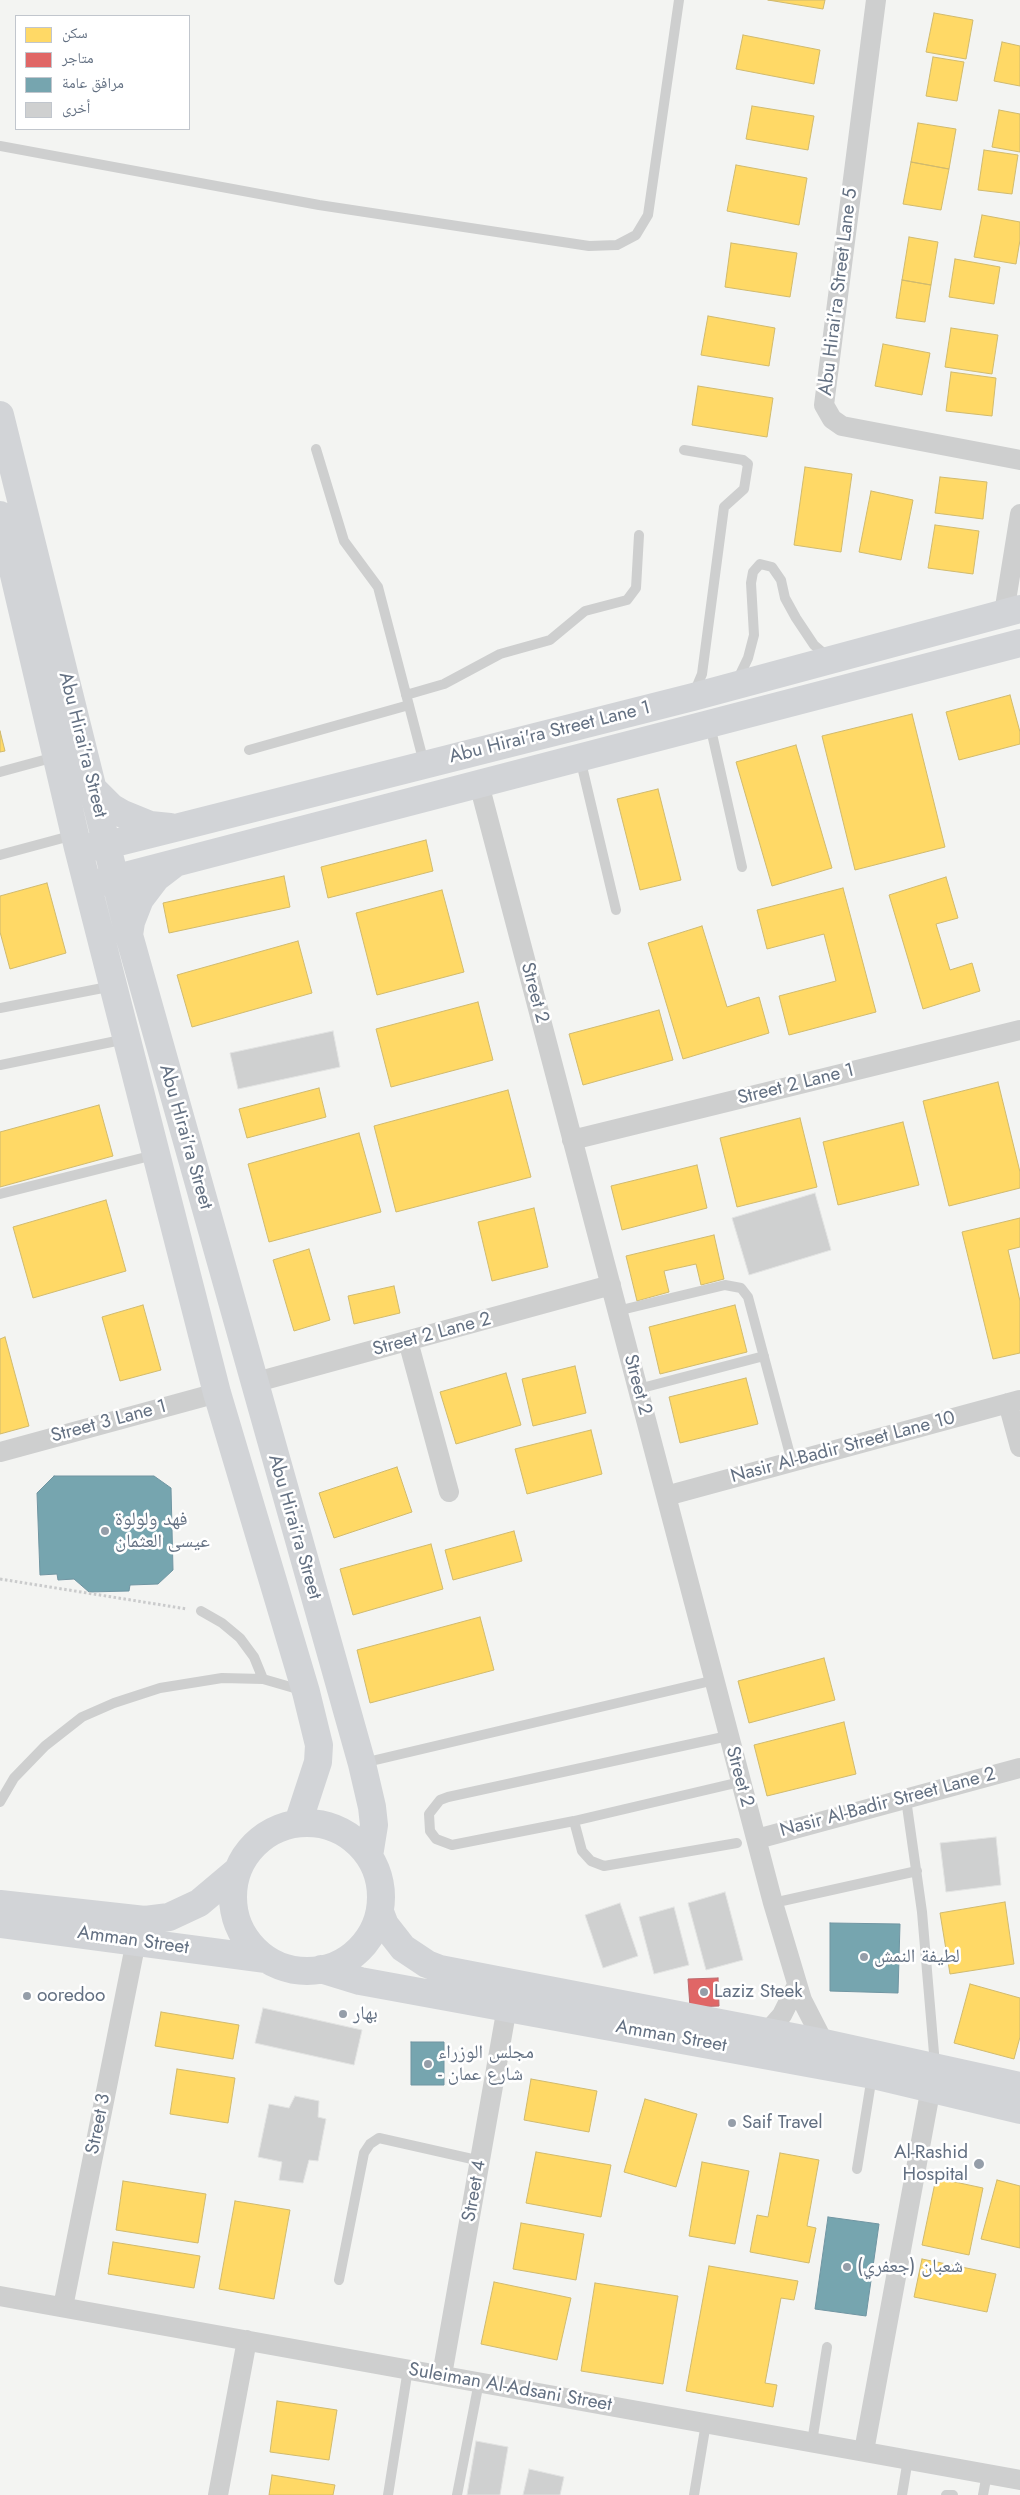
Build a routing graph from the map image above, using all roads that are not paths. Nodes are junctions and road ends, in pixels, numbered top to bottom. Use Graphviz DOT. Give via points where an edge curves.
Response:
graph roads {
  1 [pos="679,0"];
  2 [pos="876,0"];
  3 [pos="0,146"];
  4 [pos="0,415"];
  5 [pos="316,449"];
  6 [pos="684,450"];
  7 [pos="1020,460"];
  8 [pos="1020,514"];
  9 [pos="0,515"];
  10 [pos="639,535"];
  11 [pos="1012,611"];
  12 [pos="1020,643"];
  13 [pos="830,660"];
  14 [pos="736,685"];
  15 [pos="406,694"];
  16 [pos="693,696"];
  17 [pos="409,705"];
  18 [pos="710,724"];
  19 [pos="249,750"];
  20 [pos="57,756"];
  21 [pos="580,757"];
  22 [pos="424,765"];
  23 [pos="0,772"];
  24 [pos="479,784"];
  25 [pos="92,788"];
  26 [pos="179,827"];
  27 [pos="77,841"];
  28 [pos="107,845"];
  29 [pos="0,855"];
  30 [pos="177,863"];
  31 [pos="742,867"];
  32 [pos="102,882"];
  33 [pos="616,910"];
  34 [pos="129,935"];
  35 [pos="114,986"];
  36 [pos="0,1008"];
  37 [pos="1020,1030"];
  38 [pos="127,1039"];
  39 [pos="0,1065"];
  40 [pos="572,1140"];
  41 [pos="156,1154"];
  42 [pos="0,1194"];
  43 [pos="611,1285"];
  44 [pos="617,1311"];
  45 [pos="408,1342"];
  46 [pos="764,1356"];
  47 [pos="253,1383"];
  48 [pos="638,1389"];
  49 [pos="217,1392"];
  50 [pos="1014,1402"];
  51 [pos="1020,1447"];
  52 [pos="0,1452"];
  53 [pos="792,1462"];
  54 [pos="449,1492"];
  55 [pos="666,1496"];
  56 [pos="201,1611"];
  57 [pos="263,1679"];
  58 [pos="714,1680"];
  59 [pos="306,1692"];
  60 [pos="728,1736"];
  61 [pos="362,1764"];
  62 [pos="1020,1768"];
  63 [pos="740,1782"];
  64 [pos="906,1799"];
  65 [pos="0,1802"];
  66 [pos="574,1821"];
  67 [pos="298,1823"];
  68 [pos="757,1839"];
  69 [pos="737,1843"];
  70 [pos="369,1856"];
  71 [pos="237,1871"];
  72 [pos="917,1871"];
  73 [pos="0,1904"];
  74 [pos="774,1904"];
  75 [pos="380,1912"];
  76 [pos="0,1924"];
  77 [pos="136,1941"];
  78 [pos="266,1959"];
  79 [pos="321,1970"];
  80 [pos="797,1985"];
  81 [pos="507,2007"];
  82 [pos="767,2032"];
  83 [pos="824,2043"];
  84 [pos="872,2074"];
  85 [pos="933,2077"];
  86 [pos="1020,2086"];
  87 [pos="1020,2110"];
  88 [pos="481,2161"];
  89 [pos="857,2169"];
  90 [pos="339,2280"];
  91 [pos="0,2296"];
  92 [pos="62,2307"];
  93 [pos="247,2340"];
  94 [pos="827,2347"];
  95 [pos="408,2369"];
  96 [pos="442,2375"];
  97 [pos="479,2382"];
  98 [pos="706,2423"];
  99 [pos="812,2442"];
  100 [pos="864,2451"];
  101 [pos="908,2459"];
  102 [pos="987,2474"];
  103 [pos="1020,2480"];
  104 [pos="218,2495"];
  105 [pos="388,2495"];
  106 [pos="457,2495"];
  107 [pos="694,2495"];
  108 [pos="902,2495"];
  109 [pos="946,2495"];
  110 [pos="953,2495"];
  111 [pos="983,2495"];
  1 -- 3 [label="lane" via="648,215 636,235 617,245 589,246 319,205"];
  2 -- 7 [label="street, Abu Hirai'ra Street Lane 5" via="824,405 832,419 842,426"];
  4 -- 25 [label="street, Abu Hirai'ra Street"];
  5 -- 15 [label="lane" via="344,542 378,587"];
  6 -- 16 [label="lane" via="743,460 748,464 744,489 724,507 702,674"];
  8 -- 11 [label="street"];
  9 -- 20 [label="street, Abu Hirai'ra Street"];
  10 -- 15 [label="lane" via="636,588 628,600 585,611 550,640 500,654 444,684"];
  11 -- 13 [label="street, Abu Hirai'ra Street Lane 1"];
  12 -- 18 [label="street, Abu Hirai'ra Street Lane 1"];
  13 -- 14 [label="street, Abu Hirai'ra Street Lane 1"];
  13 -- 14 [label="lane" via="814,645 796,618 781,580 772,567 760,564 750,583 754,635"];
  14 -- 16 [label="street, Abu Hirai'ra Street Lane 1"];
  15 -- 17 [label="lane"];
  16 -- 22 [label="street, Abu Hirai'ra Street Lane 1"];
  17 -- 19 [label="lane"];
  17 -- 22 [label="lane"];
  18 -- 21 [label="street, Abu Hirai'ra Street Lane 1"];
  18 -- 31 [label="lane"];
  20 -- 23 [label="lane"];
  20 -- 27 [label="street, Abu Hirai'ra Street"];
  21 -- 24 [label="street, Abu Hirai'ra Street Lane 1"];
  21 -- 33 [label="lane"];
  22 -- 26 [label="street, Abu Hirai'ra Street Lane 1"];
  24 -- 30 [label="street, Abu Hirai'ra Street Lane 1"];
  24 -- 40 [label="street, Street 2"];
  25 -- 26 [label="street" via="111,807 135,820 150,825"];
  25 -- 28 [label="street, Abu Hirai'ra Street"];
  26 -- 28 [label="street, Abu Hirai'ra Street Lane 1"];
  27 -- 28 [label="street, Abu Hirai'ra Street Lane 1"];
  27 -- 29 [label="lane"];
  27 -- 32 [label="street, Abu Hirai'ra Street"];
  28 -- 32 [label="street, Abu Hirai'ra Street"];
  30 -- 32 [label="street, Abu Hirai'ra Street Lane 1"];
  30 -- 34 [label="street" via="156,878 140,899"];
  32 -- 34 [label="street, Abu Hirai'ra Street"];
  32 -- 35 [label="street, Abu Hirai'ra Street"];
  34 -- 47 [label="street, Abu Hirai'ra Street"];
  35 -- 36 [label="lane"];
  35 -- 38 [label="street, Abu Hirai'ra Street"];
  37 -- 40 [label="street, Street 2 Lane 1"];
  38 -- 39 [label="lane"];
  38 -- 41 [label="street, Abu Hirai'ra Street"];
  40 -- 43 [label="street, Street 2"];
  41 -- 42 [label="lane"];
  41 -- 49 [label="street, Abu Hirai'ra Street"];
  43 -- 44 [label="street, Street 2"];
  43 -- 45 [label="street, Street 2 Lane 2"];
  44 -- 46 [label="lane" via="725,1285 736,1286 748,1297"];
  44 -- 48 [label="street, Street 2"];
  45 -- 47 [label="street, Street 2 Lane 2"];
  45 -- 54 [label="street"];
  46 -- 48 [label="lane"];
  46 -- 53 [label="lane"];
  47 -- 61 [label="street, Abu Hirai'ra Street"];
  48 -- 55 [label="street, Street 2"];
  49 -- 52 [label="street, Street 3 Lane 1"];
  49 -- 59 [label="street, Abu Hirai'ra Street"];
  50 -- 51 [label="street"];
  50 -- 53 [label="street, Nasir Al-Badir Street Lane 10"];
  53 -- 55 [label="street, Nasir Al-Badir Street Lane 10"];
  55 -- 58 [label="street, Street 2"];
  56 -- 57 [label="lane" via="240,1638 254,1657"];
  57 -- 59 [label="lane"];
  57 -- 65 [label="lane" via="222,1678 160,1688 82,1717 27,1764"];
  58 -- 60 [label="street, Street 2"];
  58 -- 61 [label="lane"];
  59 -- 67 [label="street, Abu Hirai'ra Street" via="318,1745 318,1762"];
  60 -- 63 [label="street, Street 2"];
  60 -- 66 [label="lane" via="448,1797 433,1806 428,1823 436,1839 452,1845"];
  61 -- 70 [label="street, Abu Hirai'ra Street" via="374,1825"];
  62 -- 64 [label="street, Nasir Al-Badir Street Lane 2"];
  63 -- 66 [label="lane"];
  63 -- 68 [label="street, Street 2"];
  64 -- 68 [label="street, Nasir Al-Badir Street Lane 2"];
  64 -- 72 [label="lane"];
  66 -- 69 [label="lane" via="582,1850 591,1861 604,1866"];
  67 -- 70 [label="street" via="330,1826 352,1838"];
  67 -- 71 [label="street" via="282,1827 255,1844"];
  68 -- 74 [label="street, Street 2"];
  70 -- 75 [label="street" via="380,1883"];
  71 -- 73 [label="street, Amman Street" via="199,1903 169,1917 146,1920"];
  71 -- 78 [label="street" via="233,1887 236,1920 243,1935"];
  72 -- 74 [label="lane"];
  72 -- 85 [label="lane"];
  74 -- 80 [label="street, Street 2"];
  75 -- 79 [label="street" via="374,1928 359,1949 338,1964"];
  75 -- 82 [label="street, Amman Street" via="385,1925 403,1948 440,1969"];
  76 -- 77 [label="street, Amman Street"];
  77 -- 78 [label="street, Amman Street"];
  77 -- 92 [label="street, Street 3"];
  78 -- 79 [label="street" via="302,1971"];
  79 -- 81 [label="street, Amman Street" via="360,1981"];
  80 -- 82 [label="street" via="782,2015"];
  80 -- 83 [label="street, Street 2" via="808,2015"];
  81 -- 84 [label="street, Amman Street"];
  81 -- 88 [label="street, Street 4"];
  82 -- 83 [label="street, Amman Street"];
  83 -- 85 [label="street, Amman Street"];
  84 -- 85 [label="street, Amman Street"];
  84 -- 89 [label="lane"];
  85 -- 86 [label="street, Amman Street"];
  85 -- 87 [label="street, Amman Street"];
  85 -- 100 [label="street"];
  88 -- 90 [label="lane" via="379,2138 370,2144 364,2153"];
  88 -- 96 [label="street, Street 4"];
  91 -- 92 [label="street, Suleiman Al-Adsani Street"];
  92 -- 93 [label="street, Suleiman Al-Adsani Street"];
  93 -- 95 [label="street, Suleiman Al-Adsani Street"];
  93 -- 104 [label="street"];
  94 -- 99 [label="lane"];
  95 -- 96 [label="street, Suleiman Al-Adsani Street"];
  95 -- 105 [label="lane"];
  96 -- 97 [label="street, Suleiman Al-Adsani Street"];
  97 -- 98 [label="street, Suleiman Al-Adsani Street"];
  97 -- 106 [label="lane"];
  98 -- 99 [label="street, Suleiman Al-Adsani Street"];
  98 -- 107 [label="lane"];
  99 -- 100 [label="street, Suleiman Al-Adsani Street"];
  100 -- 101 [label="street, Suleiman Al-Adsani Street"];
  101 -- 102 [label="street, Suleiman Al-Adsani Street"];
  101 -- 108 [label="lane"];
  102 -- 103 [label="street, Suleiman Al-Adsani Street"];
  102 -- 111 [label="lane"];
  109 -- 110 [label="lane"];
}
